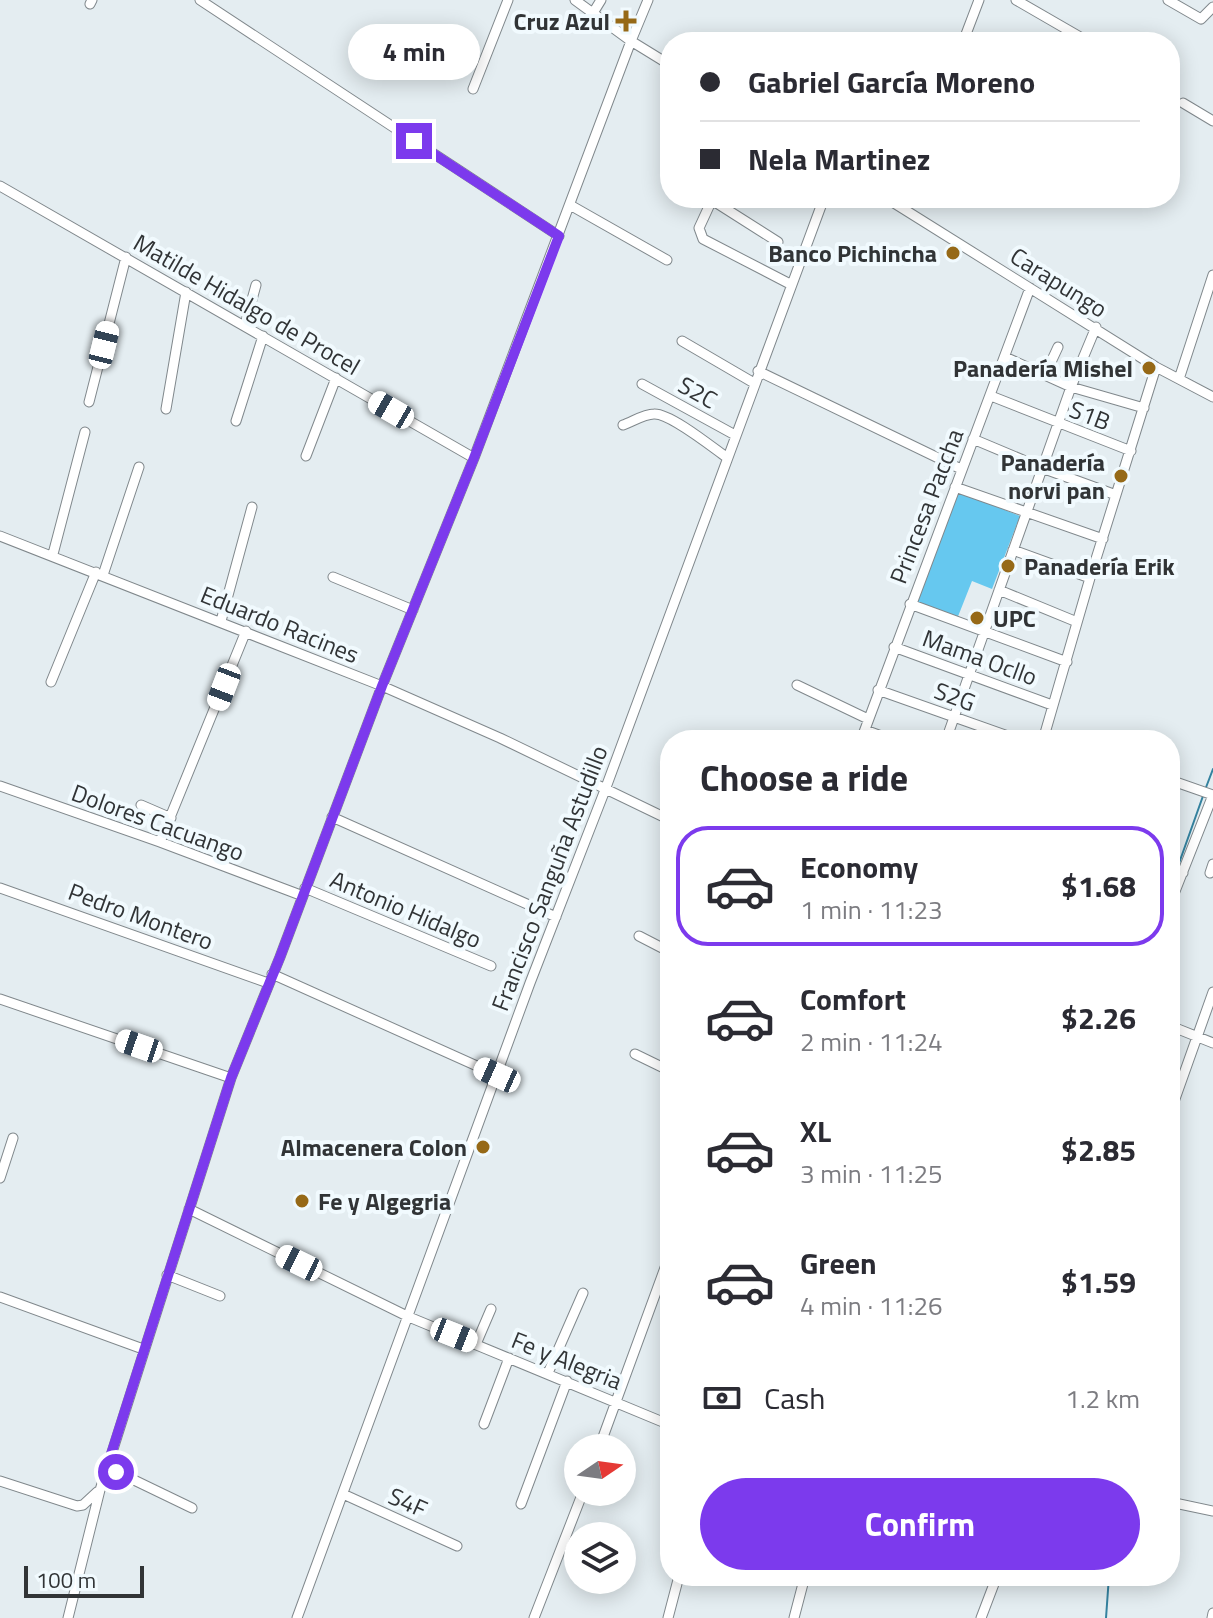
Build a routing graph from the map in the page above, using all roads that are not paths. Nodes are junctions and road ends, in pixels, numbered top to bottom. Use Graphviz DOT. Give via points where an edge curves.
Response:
graph roads {
  1 [pos="200,0"];
  2 [pos="508,0"];
  3 [pos="575,0"];
  4 [pos="601,0"];
  5 [pos="648,0"];
  6 [pos="979,0"];
  7 [pos="1016,0"];
  8 [pos="1168,0"];
  9 [pos="1213,7"];
  10 [pos="593,13"];
  11 [pos="967,32"];
  12 [pos="1071,32"];
  13 [pos="631,41"];
  14 [pos="660,59"];
  15 [pos="473,89"];
  16 [pos="1183,103"];
  17 [pos="1213,121"];
  18 [pos="0,186"];
  19 [pos="570,205"];
  20 [pos="706,208"];
  21 [pos="724,208"];
  22 [pos="820,208"];
  23 [pos="902,208"];
  24 [pos="559,236"];
  25 [pos="778,242"];
  26 [pos="126,257"];
  27 [pos="667,260"];
  28 [pos="1213,275"];
  29 [pos="790,284"];
  30 [pos="256,285"];
  31 [pos="1030,288"];
  32 [pos="186,292"];
  33 [pos="245,325"];
  34 [pos="1096,327"];
  35 [pos="263,336"];
  36 [pos="682,341"];
  37 [pos="1058,347"];
  38 [pos="1005,357"];
  39 [pos="1156,367"];
  40 [pos="758,371"];
  41 [pos="1045,375"];
  42 [pos="336,378"];
  43 [pos="1179,379"];
  44 [pos="754,383"];
  45 [pos="642,384"];
  46 [pos="1071,387"];
  47 [pos="991,396"];
  48 [pos="1213,397"];
  49 [pos="89,402"];
  50 [pos="1144,408"];
  51 [pos="166,409"];
  52 [pos="236,421"];
  53 [pos="1058,424"];
  54 [pos="623,425"];
  55 [pos="85,432"];
  56 [pos="735,435"];
  57 [pos="973,439"];
  58 [pos="1131,451"];
  59 [pos="306,456"];
  60 [pos="726,457"];
  61 [pos="474,458"];
  62 [pos="139,467"];
  63 [pos="1042,468"];
  64 [pos="961,469"];
  65 [pos="955,487"];
  66 [pos="1116,495"];
  67 [pos="252,507"];
  68 [pos="1026,513"];
  69 [pos="0,536"];
  70 [pos="1103,539"];
  71 [pos="1013,550"];
  72 [pos="53,554"];
  73 [pos="99,573"];
  74 [pos="333,577"];
  75 [pos="1090,578"];
  76 [pos="999,590"];
  77 [pos="910,604"];
  78 [pos="413,610"];
  79 [pos="221,621"];
  80 [pos="1077,622"];
  81 [pos="246,631"];
  82 [pos="984,631"];
  83 [pos="894,647"];
  84 [pos="1067,662"];
  85 [pos="969,673"];
  86 [pos="51,682"];
  87 [pos="797,685"];
  88 [pos="382,686"];
  89 [pos="878,690"];
  90 [pos="1052,705"];
  91 [pos="954,717"];
  92 [pos="868,719"];
  93 [pos="865,730"];
  94 [pos="949,730"];
  95 [pos="979,730"];
  96 [pos="1046,730"];
  97 [pos="1180,783"];
  98 [pos="0,786"];
  99 [pos="605,790"];
  100 [pos="1213,795"];
  101 [pos="141,805"];
  102 [pos="660,815"];
  103 [pos="332,817"];
  104 [pos="171,818"];
  105 [pos="160,842"];
  106 [pos="1180,872"];
  107 [pos="1183,873"];
  108 [pos="1180,880"];
  109 [pos="0,888"];
  110 [pos="304,892"];
  111 [pos="556,917"];
  112 [pos="639,936"];
  113 [pos="660,947"];
  114 [pos="491,966"];
  115 [pos="270,979"];
  116 [pos="1213,992"];
  117 [pos="0,999"];
  118 [pos="1180,1030"];
  119 [pos="1198,1037"];
  120 [pos="1213,1043"];
  121 [pos="635,1054"];
  122 [pos="660,1066"];
  123 [pos="497,1075"];
  124 [pos="231,1078"];
  125 [pos="1180,1086"];
  126 [pos="13,1138"];
  127 [pos="0,1178"];
  128 [pos="189,1209"];
  129 [pos="167,1275"];
  130 [pos="660,1281"];
  131 [pos="583,1293"];
  132 [pos="220,1296"];
  133 [pos="0,1297"];
  134 [pos="491,1309"];
  135 [pos="409,1317"];
  136 [pos="476,1344"];
  137 [pos="143,1349"];
  138 [pos="509,1358"];
  139 [pos="548,1373"];
  140 [pos="567,1381"];
  141 [pos="616,1401"];
  142 [pos="660,1421"];
  143 [pos="484,1424"];
  144 [pos="604,1434"];
  145 [pos="107,1467"];
  146 [pos="0,1481"];
  147 [pos="100,1490"];
  148 [pos="343,1494"];
  149 [pos="521,1504"];
  150 [pos="1180,1504"];
  151 [pos="578,1506"];
  152 [pos="192,1508"];
  153 [pos="1213,1511"];
  154 [pos="457,1546"];
  155 [pos="676,1586"];
  156 [pos="802,1586"];
  157 [pos="993,1586"];
  158 [pos="68,1618"];
  159 [pos="297,1618"];
  160 [pos="534,1618"];
  161 [pos="668,1618"];
  162 [pos="794,1618"];
  163 [pos="981,1618"];
  1 -- 24 [label="street"];
  2 -- 15 [label="street"];
  3 -- 10 [label="street"];
  4 -- 10 [label="street"];
  5 -- 13 [label="street"];
  6 -- 11 [label="street"];
  7 -- 12 [label="street"];
  8 -- 9 [label="street" via="1201,19"];
  10 -- 13 [label="street"];
  13 -- 14 [label="street"];
  13 -- 19 [label="street"];
  16 -- 17 [label="street"];
  18 -- 26 [label="street, Matilde Hidalgo de Procel"];
  19 -- 24 [label="street"];
  19 -- 27 [label="street"];
  20 -- 29 [label="street" via="699,228 703,239"];
  21 -- 25 [label="street"];
  22 -- 29 [label="street, Francisco Sanguña Astudillo"];
  23 -- 31 [label="street, Carapungo"];
  24 -- 61 [label="street"];
  26 -- 32 [label="street, Matilde Hidalgo de Procel"];
  26 -- 49 [label="street"];
  28 -- 43 [label="street"];
  29 -- 40 [label="street, Francisco Sanguña Astudillo"];
  30 -- 33 [label="street"];
  31 -- 34 [label="street, Carapungo"];
  31 -- 38 [label="street, Princesa Paccha"];
  32 -- 33 [label="street, Matilde Hidalgo de Procel"];
  32 -- 51 [label="street"];
  33 -- 35 [label="street, Matilde Hidalgo de Procel"];
  34 -- 39 [label="street, Carapungo"];
  34 -- 46 [label="street"];
  35 -- 42 [label="street, Matilde Hidalgo de Procel"];
  35 -- 52 [label="street"];
  36 -- 44 [label="street"];
  37 -- 41 [label="street"];
  38 -- 41 [label="street"];
  38 -- 47 [label="street, Princesa Paccha"];
  39 -- 43 [label="street, Carapungo"];
  39 -- 50 [label="street"];
  40 -- 44 [label="street, Francisco Sanguña Astudillo"];
  40 -- 64 [label="street"];
  41 -- 46 [label="street"];
  42 -- 59 [label="street"];
  42 -- 61 [label="street, Matilde Hidalgo de Procel"];
  43 -- 48 [label="street, Carapungo"];
  44 -- 56 [label="street, Francisco Sanguña Astudillo"];
  45 -- 56 [label="street, S2C"];
  46 -- 50 [label="street"];
  46 -- 53 [label="street"];
  47 -- 53 [label="street, S1B"];
  47 -- 57 [label="street, Princesa Paccha"];
  50 -- 58 [label="street"];
  53 -- 58 [label="street, S1B"];
  53 -- 63 [label="street"];
  54 -- 60 [label="street" via="660,415"];
  55 -- 72 [label="street"];
  56 -- 60 [label="street, Francisco Sanguña Astudillo"];
  57 -- 63 [label="street"];
  57 -- 64 [label="street, Princesa Paccha"];
  58 -- 66 [label="street"];
  60 -- 99 [label="street, Francisco Sanguña Astudillo"];
  61 -- 78 [label="street"];
  62 -- 73 [label="street"];
  63 -- 66 [label="street"];
  63 -- 68 [label="street"];
  64 -- 65 [label="street, Princesa Paccha"];
  65 -- 68 [label="street"];
  65 -- 77 [label="street, Princesa Paccha"];
  66 -- 70 [label="street"];
  67 -- 79 [label="street"];
  68 -- 70 [label="street"];
  68 -- 71 [label="street"];
  69 -- 72 [label="street, Eduardo Racines"];
  70 -- 75 [label="street"];
  71 -- 75 [label="street"];
  71 -- 76 [label="street"];
  72 -- 73 [label="street, Eduardo Racines"];
  73 -- 79 [label="street, Eduardo Racines"];
  73 -- 86 [label="street"];
  74 -- 78 [label="street"];
  75 -- 80 [label="street"];
  76 -- 80 [label="street"];
  76 -- 82 [label="street"];
  77 -- 82 [label="street"];
  77 -- 83 [label="street, Princesa Paccha"];
  78 -- 88 [label="street"];
  79 -- 81 [label="street, Eduardo Racines"];
  80 -- 84 [label="street"];
  81 -- 88 [label="street, Eduardo Racines"];
  81 -- 104 [label="street"];
  82 -- 84 [label="street"];
  82 -- 85 [label="street"];
  83 -- 85 [label="street, Mama Ocllo"];
  83 -- 89 [label="street, Princesa Paccha"];
  84 -- 90 [label="street"];
  85 -- 90 [label="street, Mama Ocllo"];
  85 -- 91 [label="street"];
  87 -- 92 [label="street"];
  88 -- 99 [label="street, Eduardo Racines"];
  88 -- 103 [label="street"];
  89 -- 91 [label="street, S2G"];
  89 -- 92 [label="street, Princesa Paccha"];
  90 -- 96 [label="street"];
  91 -- 94 [label="street"];
  91 -- 95 [label="street, S2G"];
  92 -- 93 [label="street, Princesa Paccha"];
  97 -- 100 [label="street"];
  98 -- 105 [label="street, Dolores Cacuango"];
  99 -- 102 [label="street, Eduardo Racines"];
  99 -- 111 [label="street, Francisco Sanguña Astudillo"];
  100 -- 107 [label="street"];
  101 -- 104 [label="street"];
  103 -- 110 [label="street"];
  103 -- 111 [label="street"];
  104 -- 105 [label="street"];
  105 -- 110 [label="street, Dolores Cacuango"];
  106 -- 107 [label="street"];
  107 -- 108 [label="street"];
  109 -- 115 [label="street, Pedro Montero"];
  110 -- 114 [label="street, Antonio Hidalgo"];
  110 -- 115 [label="street"];
  111 -- 123 [label="street, Francisco Sanguña Astudillo"];
  112 -- 113 [label="street"];
  115 -- 123 [label="street, Pedro Montero"];
  115 -- 124 [label="street"];
  116 -- 119 [label="street"];
  117 -- 124 [label="street"];
  118 -- 119 [label="street"];
  119 -- 120 [label="street"];
  119 -- 125 [label="street"];
  121 -- 122 [label="street"];
  123 -- 135 [label="street, Francisco Sanguña Astudillo"];
  124 -- 128 [label="street"];
  126 -- 127 [label="street"];
  128 -- 129 [label="street"];
  128 -- 135 [label="street, Fe y Alegria"];
  129 -- 132 [label="street"];
  129 -- 137 [label="street"];
  130 -- 141 [label="street"];
  131 -- 139 [label="street"];
  133 -- 137 [label="street"];
  134 -- 136 [label="street"];
  135 -- 136 [label="street, Fe y Alegria"];
  135 -- 148 [label="street, Francisco Sanguña Astudillo"];
  136 -- 138 [label="street, Fe y Alegria"];
  137 -- 145 [label="street"];
  138 -- 139 [label="street, Fe y Alegria"];
  138 -- 143 [label="street"];
  139 -- 140 [label="street, Fe y Alegria"];
  140 -- 141 [label="street, Fe y Alegria"];
  140 -- 149 [label="street"];
  141 -- 142 [label="street, Fe y Alegria"];
  141 -- 144 [label="street"];
  145 -- 147 [label="street"];
  145 -- 152 [label="street"];
  146 -- 147 [label="street" via="77,1506"];
  147 -- 158 [label="street"];
  148 -- 154 [label="street, S4F"];
  148 -- 159 [label="street, Francisco Sanguña Astudillo"];
  150 -- 153 [label="street"];
  151 -- 160 [label="street"];
  155 -- 161 [label="street"];
  156 -- 162 [label="street"];
  157 -- 163 [label="street"];
}
